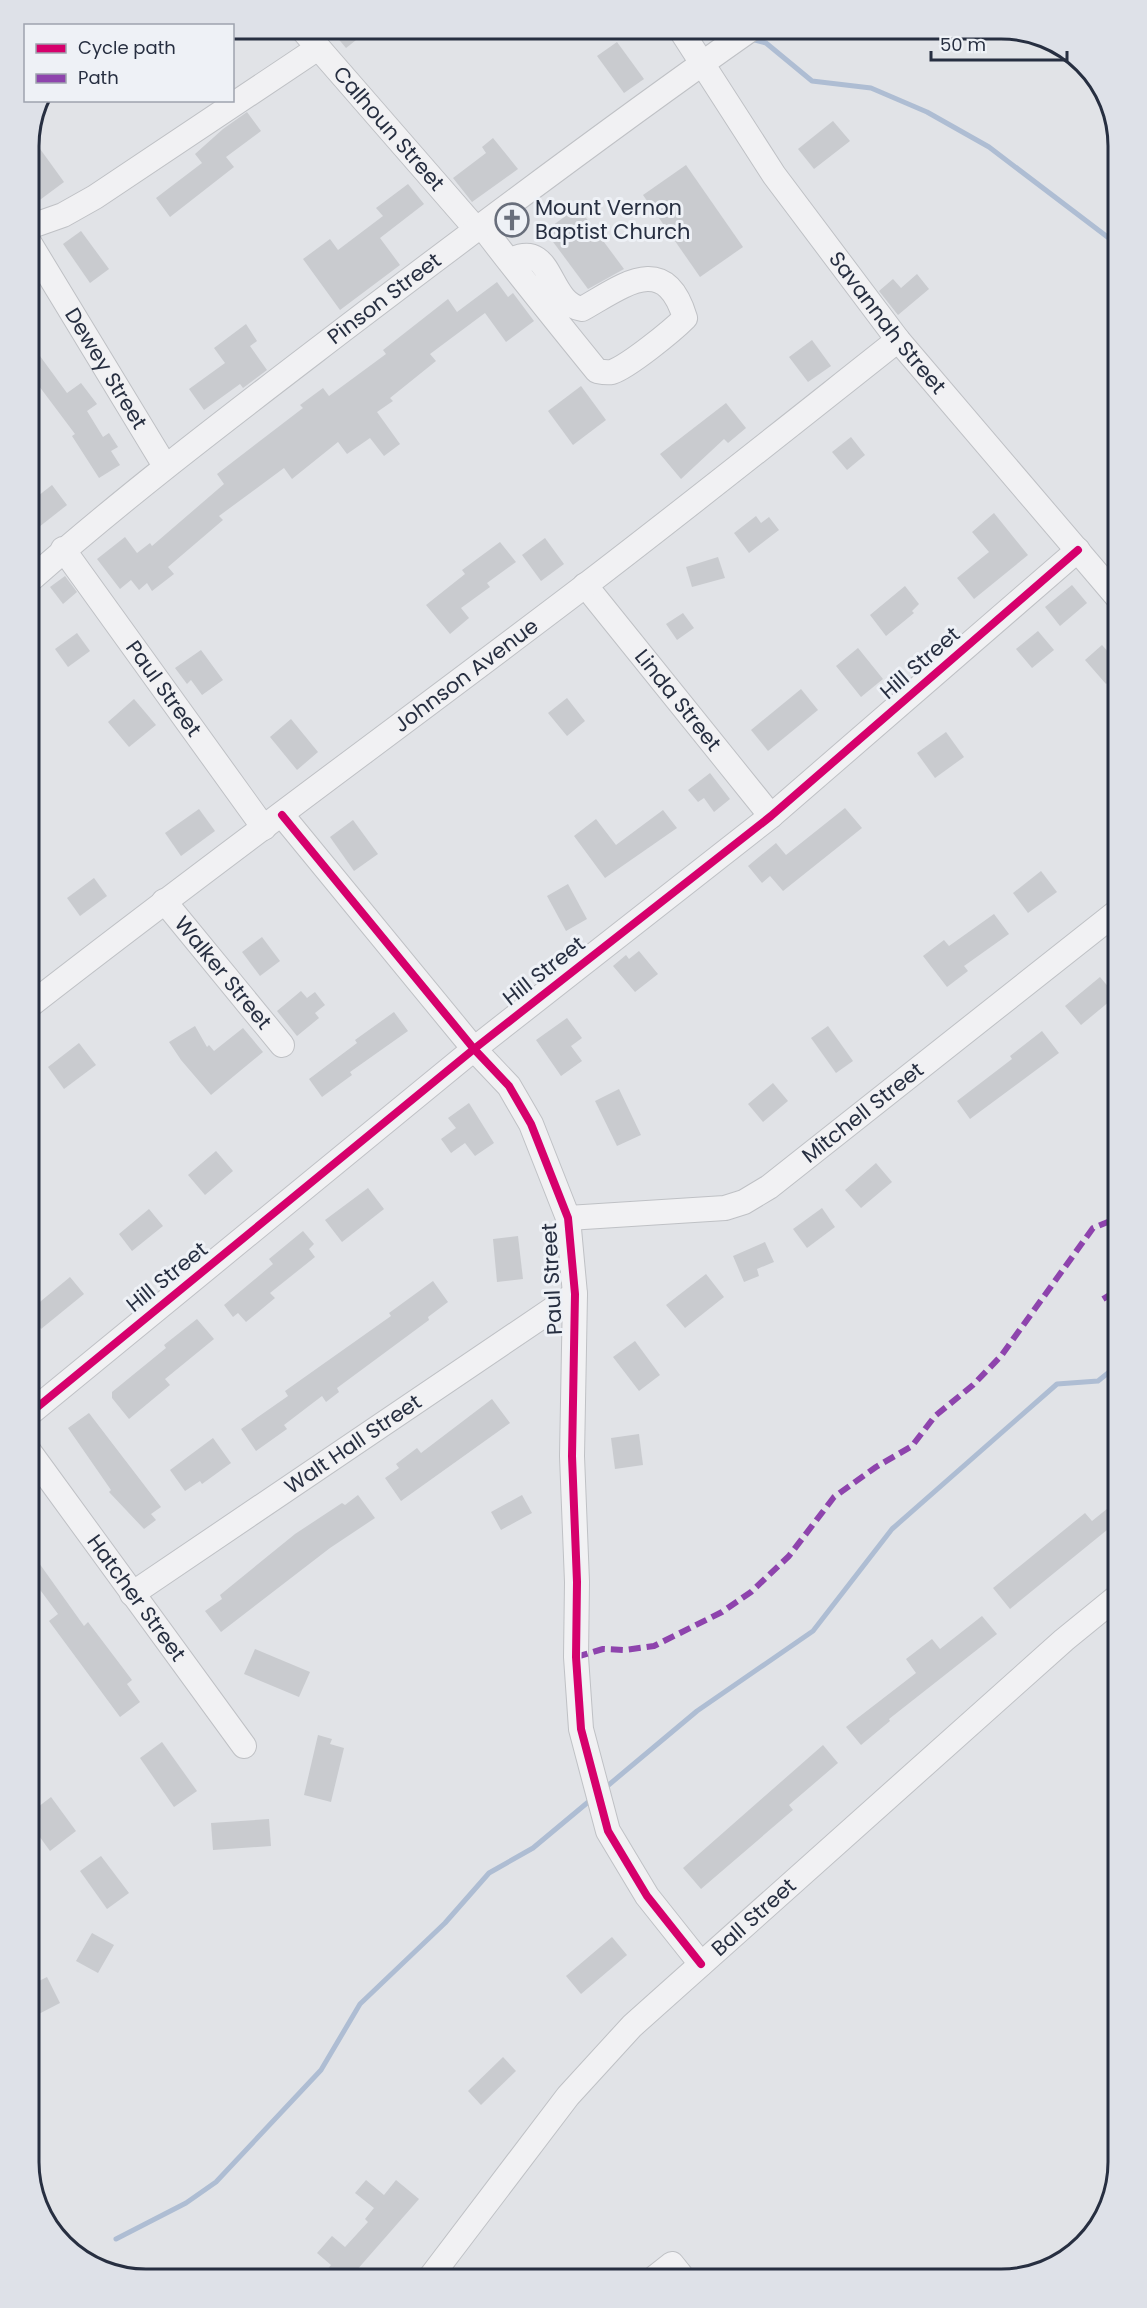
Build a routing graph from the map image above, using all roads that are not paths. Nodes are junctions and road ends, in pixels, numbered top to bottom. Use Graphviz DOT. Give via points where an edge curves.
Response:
graph roads {
  1 [pos="311,39"];
  2 [pos="686,39"];
  3 [pos="737,39"];
  4 [pos="318,48"];
  5 [pos="702,63"];
  6 [pos="39,223"];
  7 [pos="478,227"];
  8 [pos="39,258"];
  9 [pos="509,261"];
  10 [pos="898,340"];
  11 [pos="165,466"];
  12 [pos="63,549"];
  13 [pos="1078,550"];
  14 [pos="39,570"];
  15 [pos="585,585"];
  16 [pos="1108,585"];
  17 [pos="771,816"];
  18 [pos="273,822"];
  19 [pos="164,901"];
  20 [pos="1108,920"];
  21 [pos="39,998"];
  22 [pos="282,1045"];
  23 [pos="474,1049"];
  24 [pos="568,1218"];
  25 [pos="574,1294"];
  26 [pos="39,1406"];
  27 [pos="39,1465"];
  28 [pos="132,1594"];
  29 [pos="1108,1605"];
  30 [pos="244,1746"];
  31 [pos="701,1964"];
  32 [pos="437,2269"];
  1 -- 4 [label="street, Calhoun Street"];
  2 -- 5 [label="street, Savannah Street"];
  3 -- 5 [label="street, Pinson Street"];
  4 -- 6 [label="street" via="95,197"];
  4 -- 7 [label="street, Calhoun Street"];
  5 -- 7 [label="street, Pinson Street"];
  5 -- 10 [label="street, Savannah Street" via="774,175"];
  7 -- 9 [label="street, Calhoun Street"];
  7 -- 11 [label="street, Pinson Street"];
  8 -- 11 [label="street, Dewey Street"];
  9 -- 9 [label="street, Calhoun Street" via="597,371 610,372 620,367 685,318 681,302 660,280 647,277 625,283 582,309 569,304 532,254"];
  10 -- 13 [label="street, Savannah Street"];
  10 -- 15 [label="street, Johnson Avenue"];
  11 -- 12 [label="street, Pinson Street"];
  12 -- 14 [label="street, Pinson Street"];
  12 -- 18 [label="street, Paul Street"];
  13 -- 16 [label="street, Savannah Street"];
  13 -- 17 [label="street, Hill Street"];
  15 -- 17 [label="street, Linda Street"];
  15 -- 18 [label="street, Johnson Avenue"];
  17 -- 23 [label="street, Hill Street"];
  18 -- 19 [label="street, Johnson Avenue"];
  18 -- 23 [label="street, Paul Street"];
  19 -- 21 [label="street, Johnson Avenue"];
  19 -- 22 [label="street, Walker Street"];
  20 -- 24 [label="street, Mitchell Street" via="769,1187 744,1202 706,1211"];
  23 -- 24 [label="street, Paul Street" via="509,1086 531,1124"];
  23 -- 26 [label="street, Hill Street"];
  24 -- 25 [label="street, Paul Street"];
  25 -- 28 [label="street, Walt Hall Street"];
  25 -- 31 [label="street, Paul Street" via="572,1456 581,1729 608,1831 646,1896"];
  27 -- 28 [label="street, Hatcher Street"];
  28 -- 30 [label="street, Hatcher Street"];
  29 -- 31 [label="street, Ball Street"];
  31 -- 32 [label="street, Ball Street" via="632,2026 568,2096"];
}
